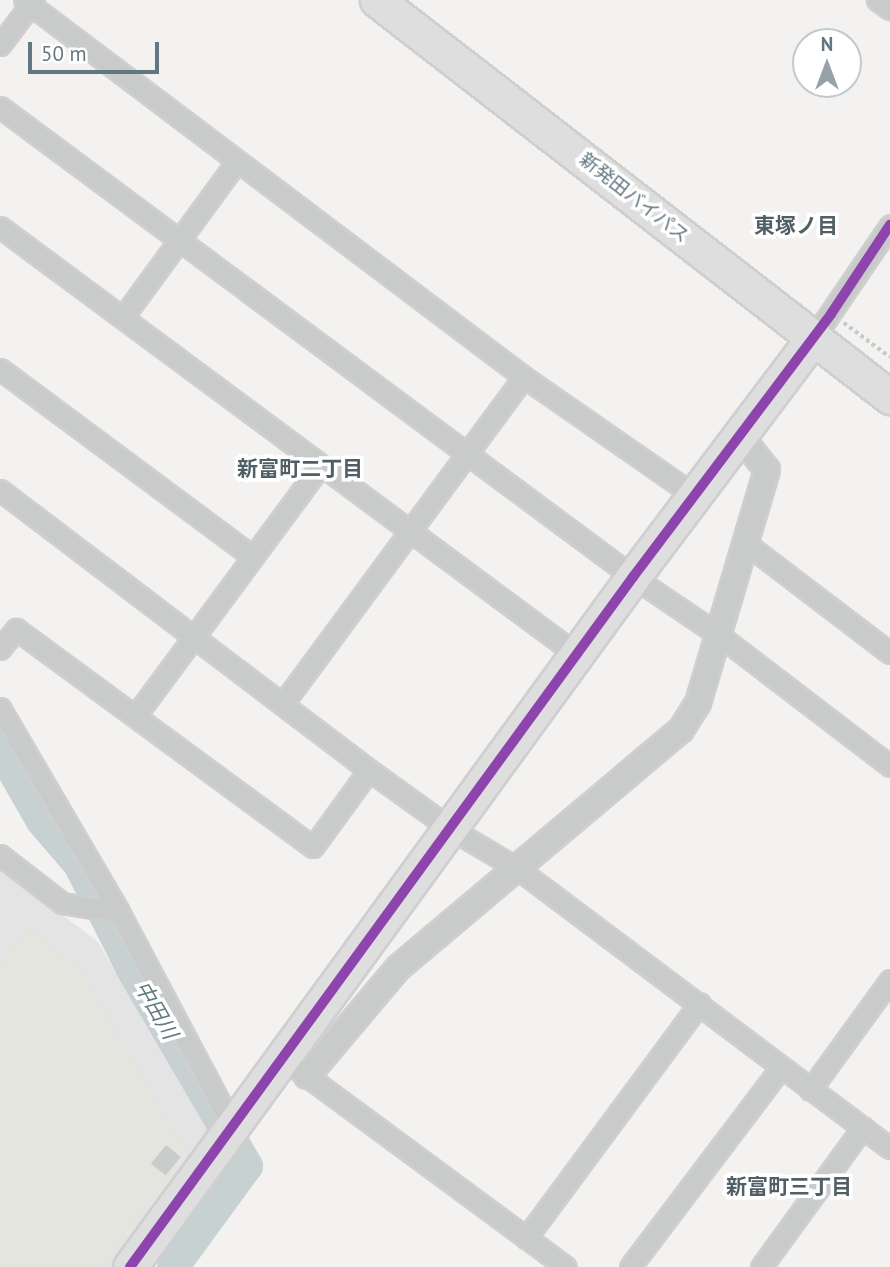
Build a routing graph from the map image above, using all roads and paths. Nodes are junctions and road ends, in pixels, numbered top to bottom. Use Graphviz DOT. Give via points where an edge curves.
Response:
graph roads {
  1 [pos="377,0"];
  2 [pos="877,0"];
  3 [pos="29,2"];
  4 [pos="890,9"];
  5 [pos="0,45"];
  6 [pos="0,107"];
  7 [pos="237,161"];
  8 [pos="890,225"];
  9 [pos="0,227"];
  10 [pos="179,242"];
  11 [pos="123,317"];
  12 [pos="822,325"];
  13 [pos="890,357"];
  14 [pos="0,369"];
  15 [pos="524,377"];
  16 [pos="887,398"];
  17 [pos="740,436"];
  18 [pos="468,454"];
  19 [pos="320,466"];
  20 [pos="694,495"];
  21 [pos="3,500"];
  22 [pos="410,533"];
  23 [pos="748,545"];
  24 [pos="252,556"];
  25 [pos="633,577"];
  26 [pos="194,634"];
  27 [pos="720,636"];
  28 [pos="0,649"];
  29 [pos="890,653"];
  30 [pos="576,654"];
  31 [pos="284,702"];
  32 [pos="0,708"];
  33 [pos="136,715"];
  34 [pos="890,766"];
  35 [pos="369,770"];
  36 [pos="451,829"];
  37 [pos="0,855"];
  38 [pos="518,869"];
  39 [pos="119,912"];
  40 [pos="890,980"];
  41 [pos="700,1003"];
  42 [pos="294,1067"];
  43 [pos="780,1069"];
  44 [pos="810,1090"];
  45 [pos="863,1127"];
  46 [pos="224,1136"];
  47 [pos="888,1143"];
  48 [pos="526,1238"];
  49 [pos="130,1267"];
  50 [pos="566,1267"];
  51 [pos="630,1267"];
  52 [pos="761,1267"];
  1 -- 12 [label="highway, 新発田バイパス"];
  2 -- 4 [label="street"];
  3 -- 5 [label="street"];
  3 -- 7 [label="street"];
  6 -- 10 [label="street"];
  7 -- 10 [label="street"];
  7 -- 15 [label="street"];
  8 -- 12 [label="street"];
  9 -- 11 [label="street"];
  10 -- 11 [label="street"];
  10 -- 18 [label="street"];
  11 -- 19 [label="street"];
  12 -- 13 [label="path"];
  12 -- 16 [label="highway, 新発田バイパス"];
  12 -- 17 [label="highway"];
  14 -- 24 [label="street"];
  15 -- 18 [label="street"];
  15 -- 20 [label="street"];
  17 -- 20 [label="highway"];
  17 -- 23 [label="street" via="767,470"];
  18 -- 22 [label="street"];
  18 -- 25 [label="street"];
  19 -- 22 [label="street"];
  19 -- 24 [label="street"];
  20 -- 25 [label="highway"];
  21 -- 26 [label="street"];
  22 -- 30 [label="street"];
  22 -- 31 [label="street"];
  23 -- 27 [label="street"];
  23 -- 29 [label="street"];
  24 -- 26 [label="street"];
  25 -- 27 [label="street"];
  25 -- 30 [label="highway"];
  26 -- 31 [label="street"];
  26 -- 33 [label="street"];
  27 -- 34 [label="street"];
  27 -- 38 [label="street" via="698,704 681,730"];
  28 -- 33 [label="street" via="16,629"];
  30 -- 36 [label="highway"];
  31 -- 35 [label="street"];
  32 -- 39 [label="street"];
  33 -- 35 [label="street" via="313,847"];
  35 -- 36 [label="street"];
  36 -- 38 [label="street"];
  36 -- 42 [label="highway"];
  37 -- 39 [label="street" via="62,903"];
  38 -- 41 [label="street"];
  38 -- 42 [label="street" via="398,968"];
  39 -- 46 [label="street"];
  40 -- 44 [label="street"];
  41 -- 43 [label="street"];
  41 -- 48 [label="street"];
  42 -- 46 [label="highway"];
  42 -- 48 [label="street"];
  43 -- 44 [label="street"];
  43 -- 51 [label="street"];
  44 -- 45 [label="street"];
  45 -- 47 [label="street"];
  45 -- 52 [label="street"];
  46 -- 49 [label="highway"];
  48 -- 50 [label="street"];
}
